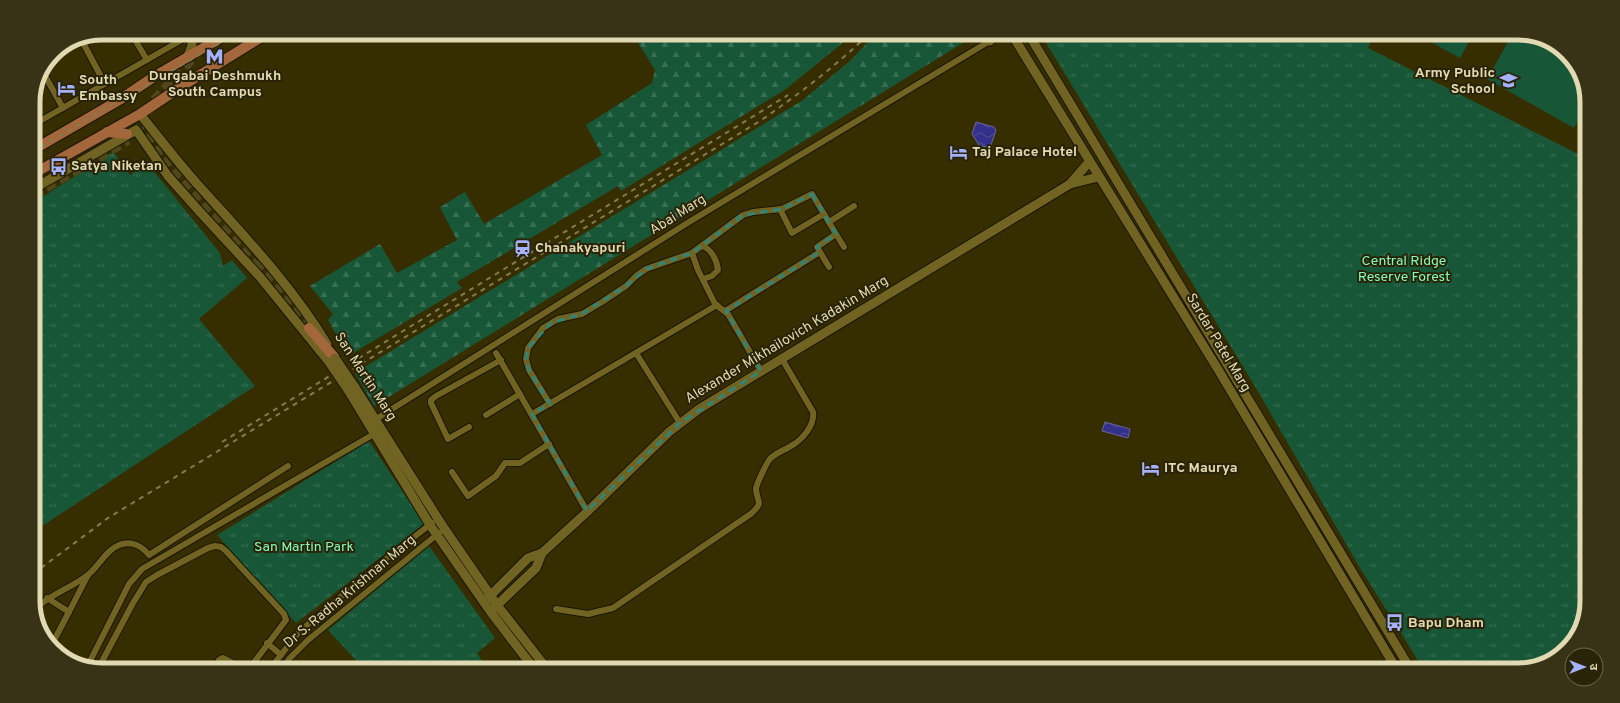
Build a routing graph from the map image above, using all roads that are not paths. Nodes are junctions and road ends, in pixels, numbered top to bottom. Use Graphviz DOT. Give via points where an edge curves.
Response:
graph roads {
  1 [pos="135,40"];
  2 [pos="180,40"];
  3 [pos="193,40"];
  4 [pos="217,40"];
  5 [pos="257,40"];
  6 [pos="987,40"];
  7 [pos="1015,40"];
  8 [pos="1032,40"];
  9 [pos="83,43"];
  10 [pos="187,58"];
  11 [pos="147,60"];
  12 [pos="45,77"];
  13 [pos="105,84"];
  14 [pos="63,108"];
  15 [pos="140,114"];
  16 [pos="40,121"];
  17 [pos="107,132"];
  18 [pos="131,132"];
  19 [pos="40,146"];
  20 [pos="1089,162"];
  21 [pos="40,170"];
  22 [pos="191,176"];
  23 [pos="1098,176"];
  24 [pos="40,184"];
  25 [pos="1070,184"];
  26 [pos="178,187"];
  27 [pos="854,206"];
  28 [pos="780,210"];
  29 [pos="824,214"];
  30 [pos="828,222"];
  31 [pos="836,234"];
  32 [pos="702,246"];
  33 [pos="844,247"];
  34 [pos="820,252"];
  35 [pos="692,253"];
  36 [pos="829,267"];
  37 [pos="703,279"];
  38 [pos="717,305"];
  39 [pos="725,311"];
  40 [pos="308,329"];
  41 [pos="496,353"];
  42 [pos="636,353"];
  43 [pos="782,358"];
  44 [pos="332,360"];
  45 [pos="501,360"];
  46 [pos="761,371"];
  47 [pos="520,394"];
  48 [pos="550,404"];
  49 [pos="532,414"];
  50 [pos="486,415"];
  51 [pos="372,422"];
  52 [pos="680,423"];
  53 [pos="469,427"];
  54 [pos="374,434"];
  55 [pos="549,444"];
  56 [pos="288,466"];
  57 [pos="452,472"];
  58 [pos="588,511"];
  59 [pos="438,519"];
  60 [pos="430,525"];
  61 [pos="444,529"];
  62 [pos="437,535"];
  63 [pos="542,553"];
  64 [pos="149,555"];
  65 [pos="152,563"];
  66 [pos="88,575"];
  67 [pos="491,595"];
  68 [pos="47,598"];
  69 [pos="484,602"];
  70 [pos="40,604"];
  71 [pos="493,608"];
  72 [pos="556,609"];
  73 [pos="69,612"];
  74 [pos="300,632"];
  75 [pos="54,640"];
  76 [pos="308,640"];
  77 [pos="268,643"];
  78 [pos="281,655"];
  79 [pos="1391,660"];
  80 [pos="90,662"];
  81 [pos="101,663"];
  82 [pos="217,663"];
  83 [pos="232,663"];
  84 [pos="253,663"];
  85 [pos="275,663"];
  86 [pos="287,663"];
  87 [pos="530,663"];
  88 [pos="542,663"];
  89 [pos="1386,663"];
  90 [pos="1393,663"];
  91 [pos="1406,663"];
  1 -- 11 [label="street"];
  2 -- 11 [label="street"];
  3 -- 10 [label="street"];
  4 -- 10 [label="main road"];
  5 -- 15 [label="main road"];
  6 -- 51 [label="street, Abai Marg" via="689,222"];
  7 -- 20 [label="street, Sardar Patel Marg"];
  8 -- 91 [label="street, Sardar Patel Marg"];
  9 -- 13 [label="street"];
  10 -- 19 [label="main road"];
  11 -- 13 [label="street"];
  12 -- 14 [label="street"];
  13 -- 14 [label="street"];
  14 -- 16 [label="street"];
  15 -- 17 [label="main road"];
  15 -- 22 [label="street, San Martin Marg"];
  17 -- 18 [label="main road"];
  17 -- 21 [label="main road"];
  18 -- 24 [label="street"];
  18 -- 26 [label="street, San Martin Marg"];
  20 -- 23 [label="street, Sardar Patel Marg"];
  20 -- 25 [label="street"];
  22 -- 26 [label="street"];
  22 -- 44 [label="street, San Martin Marg" via="270,265 311,320"];
  23 -- 25 [label="street"];
  23 -- 79 [label="street, Sardar Patel Marg" via="1150,258"];
  25 -- 43 [label="street, Alexander Mikhailovich Kadakin Marg"];
  26 -- 44 [label="street, San Martin Marg"];
  27 -- 30 [label="street"];
  28 -- 29 [label="street" via="812,194"];
  28 -- 29 [label="street" via="792,233"];
  28 -- 32 [label="street" via="753,212 743,216"];
  29 -- 30 [label="street"];
  30 -- 31 [label="street"];
  31 -- 33 [label="street"];
  31 -- 34 [label="street" via="817,247"];
  32 -- 35 [label="street"];
  32 -- 37 [label="street" via="711,252 718,270 712,276"];
  34 -- 36 [label="street"];
  34 -- 39 [label="street"];
  35 -- 37 [label="street"];
  35 -- 48 [label="street" via="646,269 626,286 582,314 558,319 544,328 528,348 526,359 529,370"];
  37 -- 38 [label="street"];
  38 -- 39 [label="street"];
  38 -- 42 [label="street"];
  39 -- 46 [label="street"];
  40 -- 44 [label="main road"];
  41 -- 45 [label="street"];
  42 -- 48 [label="street"];
  42 -- 52 [label="street"];
  43 -- 46 [label="street, Alexander Mikhailovich Kadakin Marg"];
  43 -- 72 [label="street" via="814,418 812,424 793,445 770,458 757,484 760,500 752,514 613,608 588,614"];
  44 -- 51 [label="street, San Martin Marg, bridge"];
  45 -- 47 [label="street"];
  45 -- 53 [label="street" via="431,400 448,439"];
  46 -- 52 [label="street, Alexander Mikhailovich Kadakin Marg"];
  47 -- 49 [label="street"];
  47 -- 50 [label="street"];
  48 -- 49 [label="street"];
  49 -- 55 [label="street"];
  51 -- 54 [label="street, San Martin Marg"];
  51 -- 59 [label="street, San Martin Marg"];
  52 -- 58 [label="street, Alexander Mikhailovich Kadakin Marg"];
  54 -- 60 [label="street, San Martin Marg"];
  54 -- 65 [label="street"];
  55 -- 57 [label="street" via="520,463 505,463 496,476 468,496"];
  55 -- 58 [label="street"];
  56 -- 64 [label="street"];
  58 -- 63 [label="street, Alexander Mikhailovich Kadakin Marg"];
  59 -- 60 [label="street, Dr S. Radha Krishnan Marg"];
  59 -- 61 [label="street, San Martin Marg"];
  60 -- 62 [label="street, San Martin Marg"];
  60 -- 74 [label="street, Dr S. Radha Krishnan Marg" via="377,566"];
  61 -- 62 [label="street, Dr S. Radha Krishnan Marg"];
  61 -- 67 [label="street, San Martin Marg"];
  62 -- 69 [label="street, San Martin Marg"];
  62 -- 76 [label="street, Dr S. Radha Krishnan Marg"];
  63 -- 67 [label="street" via="528,558"];
  63 -- 71 [label="street" via="536,568"];
  64 -- 65 [label="street"];
  64 -- 66 [label="street" via="135,544 119,545"];
  65 -- 80 [label="street" via="142,569 129,584"];
  66 -- 68 [label="street"];
  66 -- 73 [label="street"];
  67 -- 69 [label="street"];
  67 -- 71 [label="street, San Martin Marg"];
  68 -- 70 [label="street"];
  68 -- 73 [label="street"];
  69 -- 71 [label="street, San Martin Marg"];
  71 -- 87 [label="street, San Martin Marg"];
  71 -- 88 [label="street, San Martin Marg"];
  73 -- 75 [label="street"];
  74 -- 76 [label="street"];
  74 -- 78 [label="street, Dr S. Radha Krishnan Marg"];
  76 -- 86 [label="street, Dr S. Radha Krishnan Marg"];
  77 -- 78 [label="street"];
  77 -- 81 [label="street" via="284,624 286,617 226,551 215,546 201,551 146,582 132,603"];
  77 -- 84 [label="street"];
  78 -- 85 [label="street, Dr S. Radha Krishnan Marg"];
  79 -- 89 [label="street"];
  79 -- 90 [label="street, Sardar Patel Marg"];
  82 -- 83 [label="street" via="222,658"];
}
